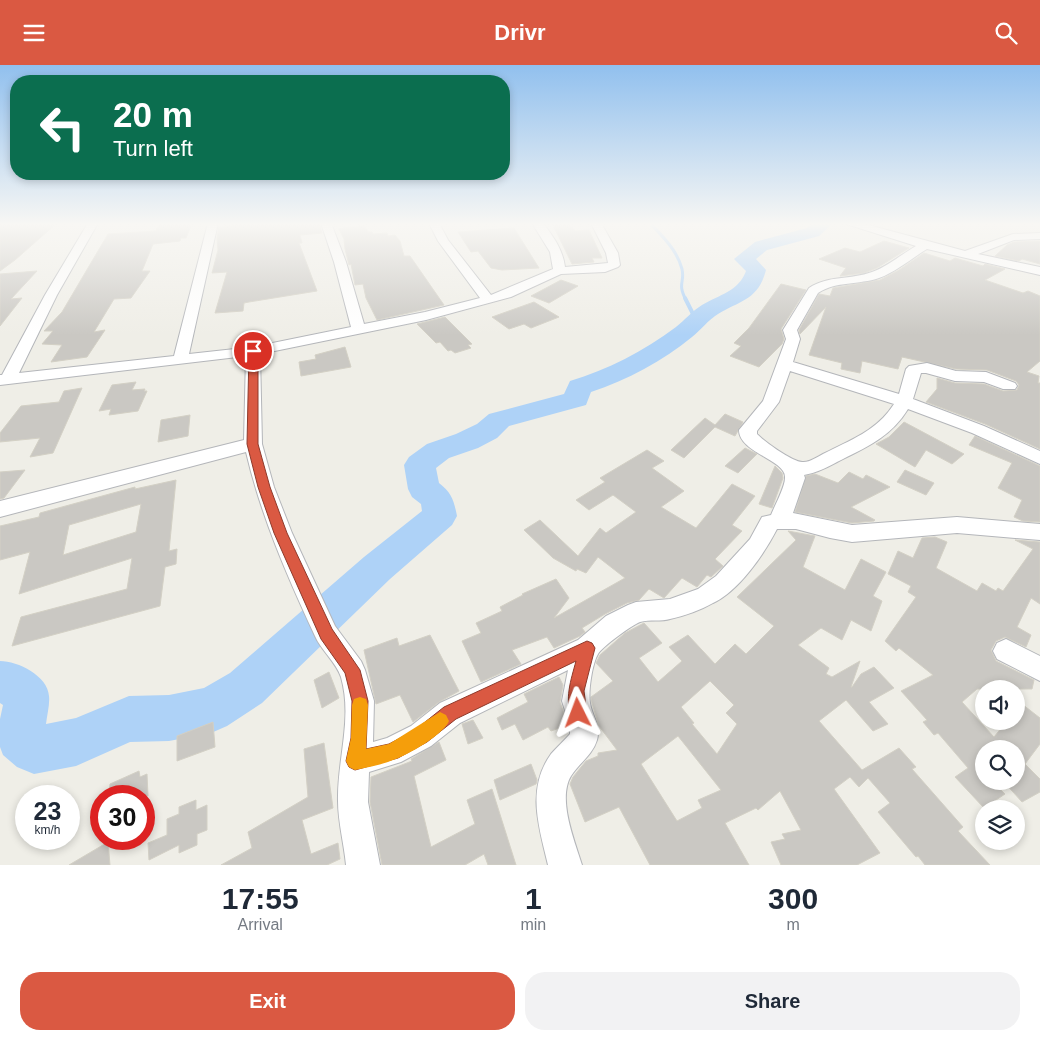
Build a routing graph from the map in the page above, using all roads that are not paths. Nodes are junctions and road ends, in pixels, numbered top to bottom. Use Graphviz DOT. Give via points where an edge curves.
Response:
graph roads {
  1 [pos="71,260"];
  2 [pos="204,260"];
  3 [pos="339,260"];
  4 [pos="458,260"];
  5 [pos="558,260"];
  6 [pos="613,260"];
  7 [pos="900,260"];
  8 [pos="991,260"];
  9 [pos="559,271"];
  10 [pos="1040,271"];
  11 [pos="488,301"];
  12 [pos="358,328"];
  13 [pos="253,351"];
  14 [pos="180,360"];
  15 [pos="783,364"];
  16 [pos="4,380"];
  17 [pos="1009,386"];
  18 [pos="904,402"];
  19 [pos="253,444"];
  20 [pos="1040,458"];
  21 [pos="788,463"];
  22 [pos="0,509"];
  23 [pos="780,519"];
  24 [pos="1040,532"];
  25 [pos="587,648"];
  26 [pos="1006,651"];
  27 [pos="1040,669"];
  28 [pos="355,761"];
  29 [pos="362,865"];
  30 [pos="565,865"];
  1 -- 16 [label="street"];
  2 -- 14 [label="street"];
  3 -- 12 [label="street"];
  4 -- 11 [label="street"];
  5 -- 9 [label="street"];
  6 -- 9 [label="street" via="614,265 605,268"];
  7 -- 15 [label="street" via="876,275 829,283 813,291 790,330 794,339"];
  8 -- 10 [label="street"];
  9 -- 11 [label="street"];
  11 -- 12 [label="street"];
  12 -- 13 [label="street"];
  13 -- 14 [label="street"];
  13 -- 19 [label="street"];
  14 -- 16 [label="street"];
  15 -- 18 [label="street"];
  15 -- 21 [label="street" via="770,402 748,430 748,435"];
  17 -- 18 [label="street" via="986,377 914,369"];
  18 -- 20 [label="street"];
  18 -- 21 [label="street" via="892,422 867,441 811,467 799,469"];
  19 -- 22 [label="street"];
  19 -- 28 [label="street" via="281,533 326,634 352,670 360,701"];
  21 -- 23 [label="street" via="795,478"];
  23 -- 24 [label="street" via="839,532 885,533 945,525 997,526"];
  23 -- 25 [label="street" via="769,523 758,545 724,583 706,596 670,609 636,612 615,624"];
  25 -- 28 [label="street" via="450,713 421,736 392,752"];
  25 -- 30 [label="street" via="576,691 584,735 554,777 550,794 551,811"];
  26 -- 27 [label="street"];
  28 -- 29 [label="street" via="353,802"];
}
